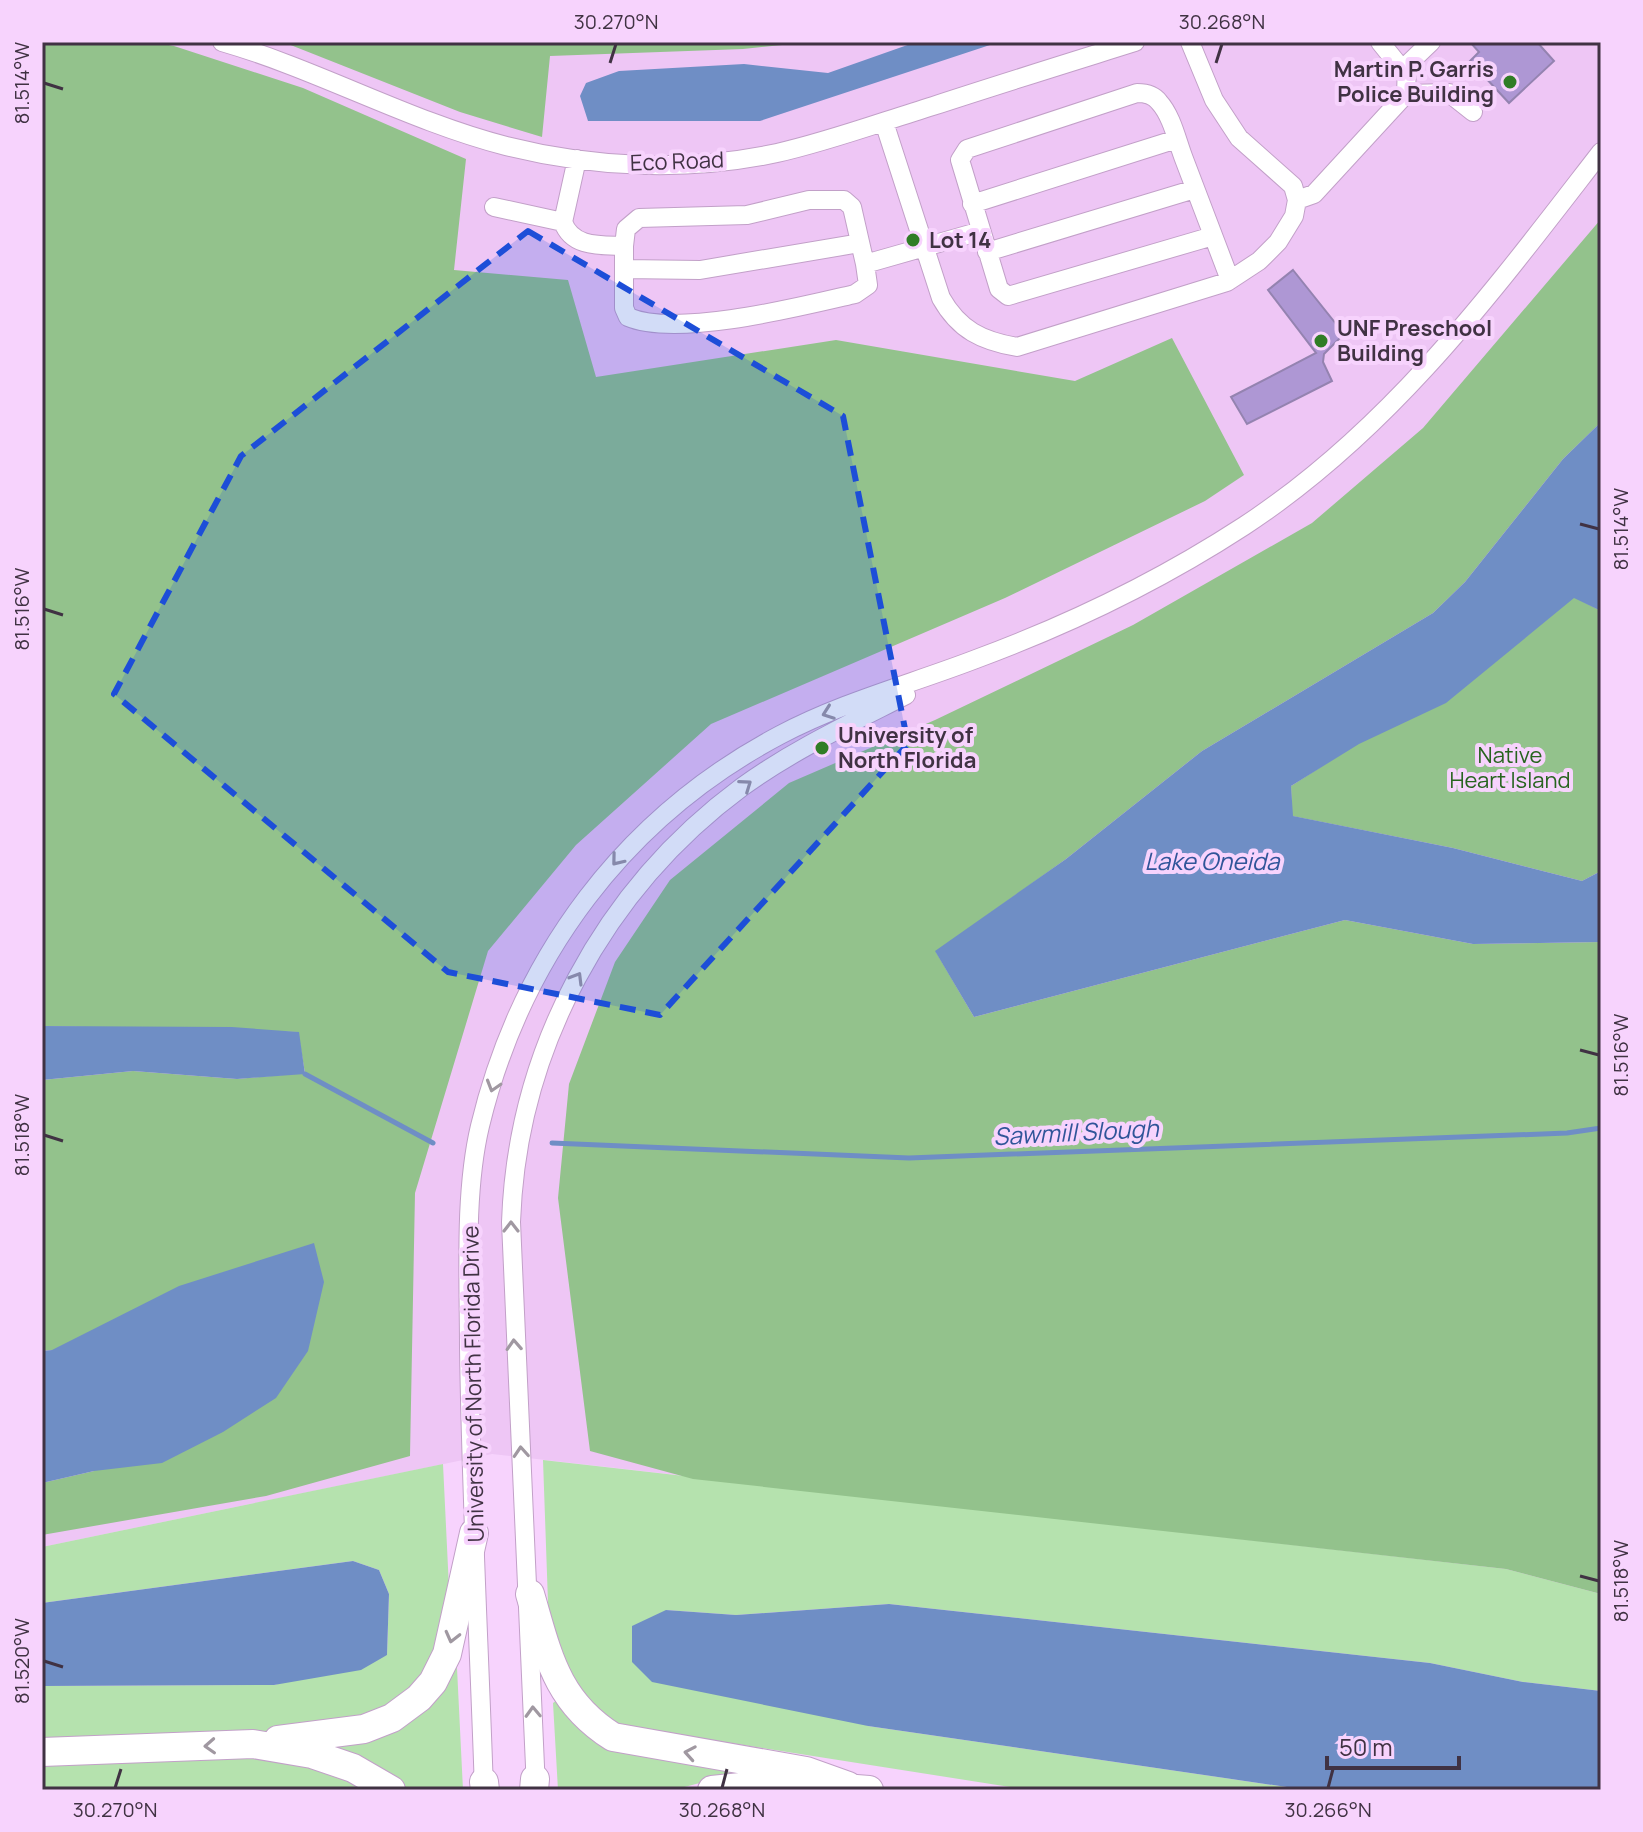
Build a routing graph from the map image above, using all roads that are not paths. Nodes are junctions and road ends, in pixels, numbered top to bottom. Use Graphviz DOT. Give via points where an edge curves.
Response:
graph roads {
  1 [pos="222,42"];
  2 [pos="1135,42"];
  3 [pos="1190,42"];
  4 [pos="1380,42"];
  5 [pos="1431,42"];
  6 [pos="1405,73"];
  7 [pos="1406,94"];
  8 [pos="1473,112"];
  9 [pos="884,122"];
  10 [pos="1177,139"];
  11 [pos="1601,152"];
  12 [pos="577,159"];
  13 [pos="1195,189"];
  14 [pos="1297,200"];
  15 [pos="972,204"];
  16 [pos="494,207"];
  17 [pos="563,222"];
  18 [pos="981,231"];
  19 [pos="1213,236"];
  20 [pos="860,243"];
  21 [pos="624,246"];
  22 [pos="926,246"];
  23 [pos="987,252"];
  24 [pos="865,264"];
  25 [pos="624,269"];
  26 [pos="1230,280"];
  27 [pos="980,658"];
  28 [pos="474,1533"];
  29 [pos="530,1594"];
  30 [pos="253,1744"];
  31 [pos="42,1752"];
  32 [pos="535,1786"];
  33 [pos="484,1787"];
  34 [pos="859,1788"];
  35 [pos="391,1790"];
  36 [pos="712,1790"];
  1 -- 12 [label="street, Eco Road" via="318,74 454,131"];
  2 -- 9 [label="street, Eco Road"];
  3 -- 14 [label="street" via="1214,100 1239,138 1293,186"];
  4 -- 6 [label="street"];
  5 -- 6 [label="street"];
  6 -- 7 [label="street"];
  7 -- 8 [label="street" via="1449,93"];
  7 -- 14 [label="street" via="1314,194"];
  9 -- 12 [label="street, Eco Road" via="775,153 722,161 638,164"];
  9 -- 22 [label="street"];
  10 -- 13 [label="street"];
  10 -- 15 [label="street"];
  10 -- 15 [label="street" via="1158,100 1137,93 967,149 959,164"];
  11 -- 27 [label="street, University of North Florida Drive" via="1450,345 1341,452 1242,528 1190,558 1072,619"];
  12 -- 17 [label="street"];
  13 -- 19 [label="street"];
  13 -- 23 [label="street"];
  14 -- 26 [label="street" via="1278,242"];
  15 -- 18 [label="street"];
  16 -- 17 [label="street"];
  17 -- 21 [label="street" via="575,239"];
  18 -- 22 [label="street"];
  18 -- 23 [label="street"];
  19 -- 23 [label="street" via="1012,297 999,289"];
  19 -- 26 [label="street"];
  20 -- 21 [label="street" via="852,207 829,197 747,215 639,218 626,229"];
  20 -- 24 [label="street"];
  20 -- 25 [label="street" via="700,270"];
  21 -- 25 [label="street"];
  22 -- 24 [label="street"];
  22 -- 26 [label="street" via="952,318 987,342 1017,347"];
  24 -- 25 [label="street" via="868,285 863,292 744,317 677,322 628,317"];
  27 -- 28 [label="street, University of North Florida Drive, one-way" via="815,718 719,769 620,854 534,980 506,1042 479,1130 468,1263"];
  29 -- 27 [label="street, University of North Florida Drive, one-way" via="512,1305 512,1192 542,1054 570,989 621,905 691,827 803,748"];
  28 -- 30 [label="highway, one-way" via="447,1654 419,1698 392,1718 364,1729"];
  28 -- 33 [label="street, University of North Florida Drive"];
  32 -- 29 [label="street, University of North Florida Drive, one-way"];
  34 -- 29 [label="highway, one-way" via="806,1771 613,1737 590,1722 554,1673"];
  30 -- 31 [label="highway, one-way"];
  30 -- 35 [label="highway" via="312,1754 353,1768"];
  34 -- 36 [label="highway" via="779,1783"];
}
